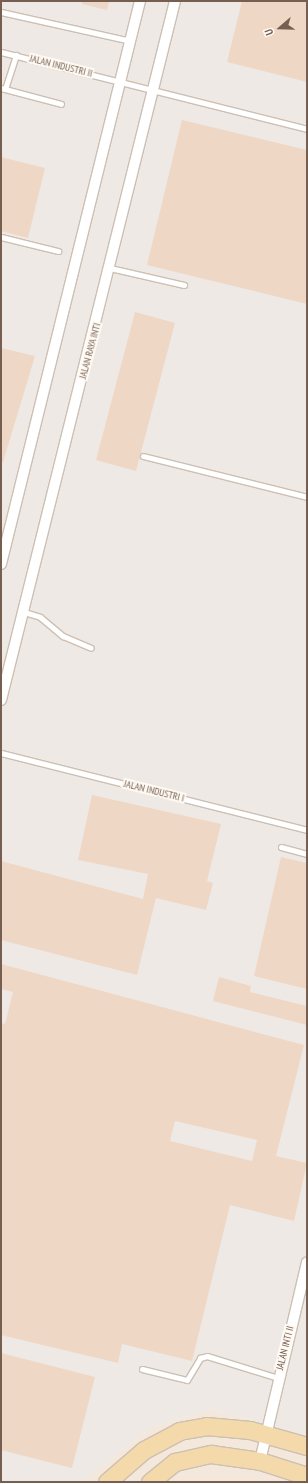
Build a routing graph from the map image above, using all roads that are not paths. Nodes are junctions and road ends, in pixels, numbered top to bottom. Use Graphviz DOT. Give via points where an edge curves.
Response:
graph roads {
  1 [pos="140,1"];
  2 [pos="175,1"];
  3 [pos="1,12"];
  4 [pos="132,41"];
  5 [pos="1,52"];
  6 [pos="16,55"];
  7 [pos="121,81"];
  8 [pos="3,89"];
  9 [pos="154,90"];
  10 [pos="61,104"];
  11 [pos="307,129"];
  12 [pos="1,237"];
  13 [pos="58,250"];
  14 [pos="110,268"];
  15 [pos="184,284"];
  16 [pos="143,456"];
  17 [pos="307,497"];
  18 [pos="2,560"];
  19 [pos="24,612"];
  20 [pos="91,648"];
  21 [pos="1,700"];
  22 [pos="1,753"];
  23 [pos="307,830"];
  24 [pos="281,847"];
  25 [pos="307,854"];
  26 [pos="307,1262"];
  27 [pos="142,1370"];
  28 [pos="278,1378"];
  29 [pos="265,1434"];
  30 [pos="307,1446"];
  31 [pos="260,1461"];
  32 [pos="307,1476"];
  33 [pos="107,1482"];
  34 [pos="150,1482"];
  1 -- 4 [label="street"];
  2 -- 9 [label="street, JALAN RAYA INTI"];
  3 -- 4 [label="lane"];
  4 -- 7 [label="street"];
  5 -- 6 [label="lane, JALAN INDUSTRI II"];
  6 -- 7 [label="lane, JALAN INDUSTRI II"];
  6 -- 8 [label="lane"];
  7 -- 9 [label="lane, JALAN INDUSTRI II"];
  7 -- 18 [label="street"];
  8 -- 10 [label="lane"];
  9 -- 11 [label="lane, JALAN INDUSTRI II"];
  9 -- 14 [label="street, JALAN RAYA INTI"];
  12 -- 13 [label="lane"];
  14 -- 15 [label="lane"];
  14 -- 19 [label="street, JALAN RAYA INTI"];
  16 -- 17 [label="lane"];
  19 -- 20 [label="lane" via="40,617 63,636"];
  19 -- 21 [label="street, JALAN RAYA INTI"];
  22 -- 23 [label="lane, JALAN INDUSTRI I"];
  24 -- 25 [label="lane"];
  26 -- 28 [label="street, JALAN INTI II"];
  27 -- 28 [label="lane" via="187,1380 200,1358 207,1356"];
  28 -- 29 [label="street, JALAN INTI II"];
  29 -- 30 [label="main road"];
  29 -- 31 [label="street, JALAN INTI II"];
  29 -- 33 [label="main road" via="206,1426 179,1431 144,1450"];
  31 -- 32 [label="main road"];
  31 -- 34 [label="main road" via="217,1454 190,1457 176,1462"];
}
